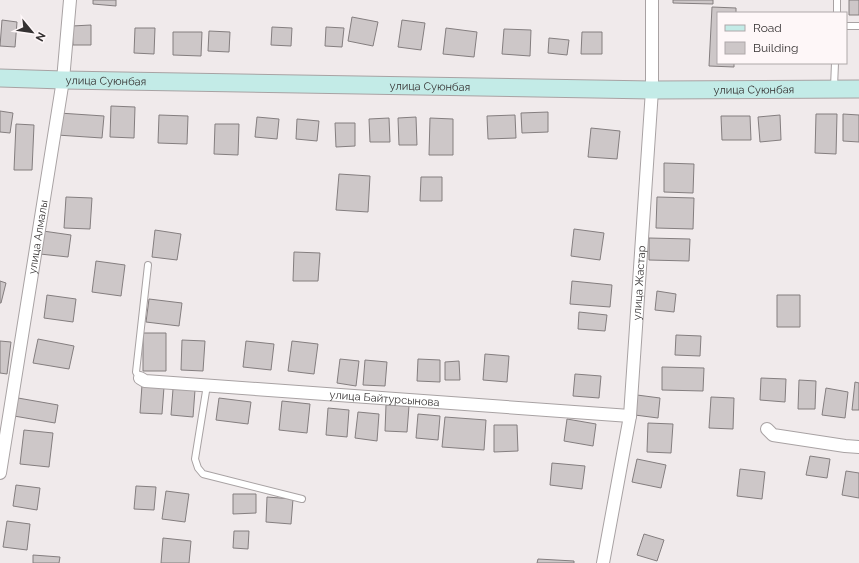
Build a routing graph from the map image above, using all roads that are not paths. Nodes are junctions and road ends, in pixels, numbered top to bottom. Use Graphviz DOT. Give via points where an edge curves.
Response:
graph roads {
  1 [pos="70,0"];
  2 [pos="652,0"];
  3 [pos="837,0"];
  4 [pos="837,12"];
  5 [pos="847,26"];
  6 [pos="859,26"];
  7 [pos="835,64"];
  8 [pos="0,78"];
  9 [pos="63,80"];
  10 [pos="834,89"];
  11 [pos="859,89"];
  12 [pos="652,90"];
  13 [pos="148,265"];
  14 [pos="140,378"];
  15 [pos="207,385"];
  16 [pos="630,416"];
  17 [pos="767,429"];
  18 [pos="859,447"];
  19 [pos="0,473"];
  20 [pos="302,499"];
  21 [pos="603,563"];
  1 -- 9 [label="street, улица Алмалы"];
  2 -- 12 [label="street, улица Жастар"];
  3 -- 4 [label="lane"];
  5 -- 6 [label="lane"];
  7 -- 10 [label="lane"];
  8 -- 9 [label="main road, улица Суюнбая"];
  9 -- 12 [label="main road, улица Суюнбая"];
  9 -- 19 [label="street, улица Алмалы"];
  10 -- 11 [label="main road, улица Суюнбая"];
  10 -- 12 [label="main road, улица Суюнбая"];
  12 -- 16 [label="street, улица Жастар"];
  13 -- 14 [label="lane" via="136,372"];
  14 -- 15 [label="street, улица Байтурсынова" via="145,381"];
  15 -- 16 [label="street, улица Байтурсынова"];
  15 -- 20 [label="lane" via="196,459 198,468 203,474"];
  16 -- 21 [label="street, улица Жастар"];
  17 -- 18 [label="street" via="773,435"];
}
